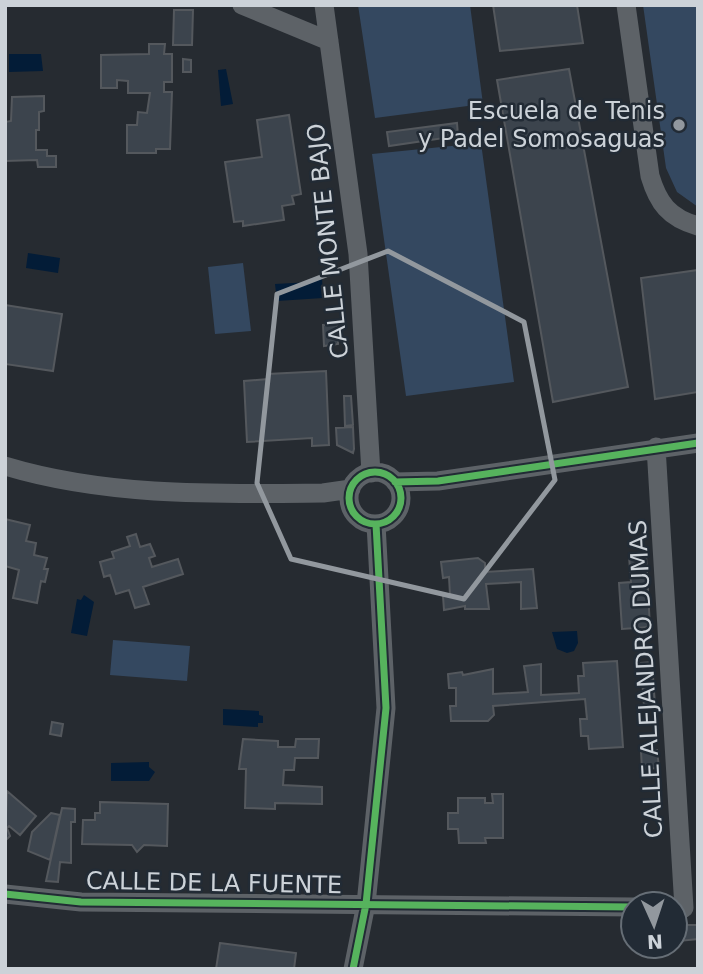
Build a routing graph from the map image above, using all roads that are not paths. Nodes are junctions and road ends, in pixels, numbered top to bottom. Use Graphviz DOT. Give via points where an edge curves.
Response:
graph roads {
  1 [pos="242,5"];
  2 [pos="324,5"];
  3 [pos="626,5"];
  4 [pos="330,41"];
  5 [pos="698,226"];
  6 [pos="698,443"];
  7 [pos="656,447"];
  8 [pos="5,466"];
  9 [pos="371,472"];
  10 [pos="398,491"];
  11 [pos="350,498"];
  12 [pos="376,524"];
  13 [pos="679,890"];
  14 [pos="5,894"];
  15 [pos="366,904"];
  16 [pos="619,907"];
  17 [pos="353,969"];
  1 -- 4 [label="street"];
  2 -- 4 [label="street, CALLE MONTE BAJO"];
  3 -- 5 [label="street" via="656,198 684,222"];
  4 -- 9 [label="street, CALLE MONTE BAJO" via="358,254"];
  6 -- 7 [label="street"];
  7 -- 10 [label="street"];
  7 -- 13 [label="street, CALLE ALEJANDRO DUMAS"];
  8 -- 11 [label="street" via="147,492 323,493"];
  9 -- 10 [label="street" via="380,473"];
  9 -- 11 [label="street" via="363,475"];
  10 -- 12 [label="street" via="394,515"];
  11 -- 12 [label="street" via="362,520"];
  12 -- 15 [label="street" via="386,708"];
  14 -- 15 [label="street, CALLE DE LA FUENTE" via="81,902"];
  15 -- 16 [label="street, CALLE DE LA FUENTE"];
  15 -- 17 [label="street"];
}
